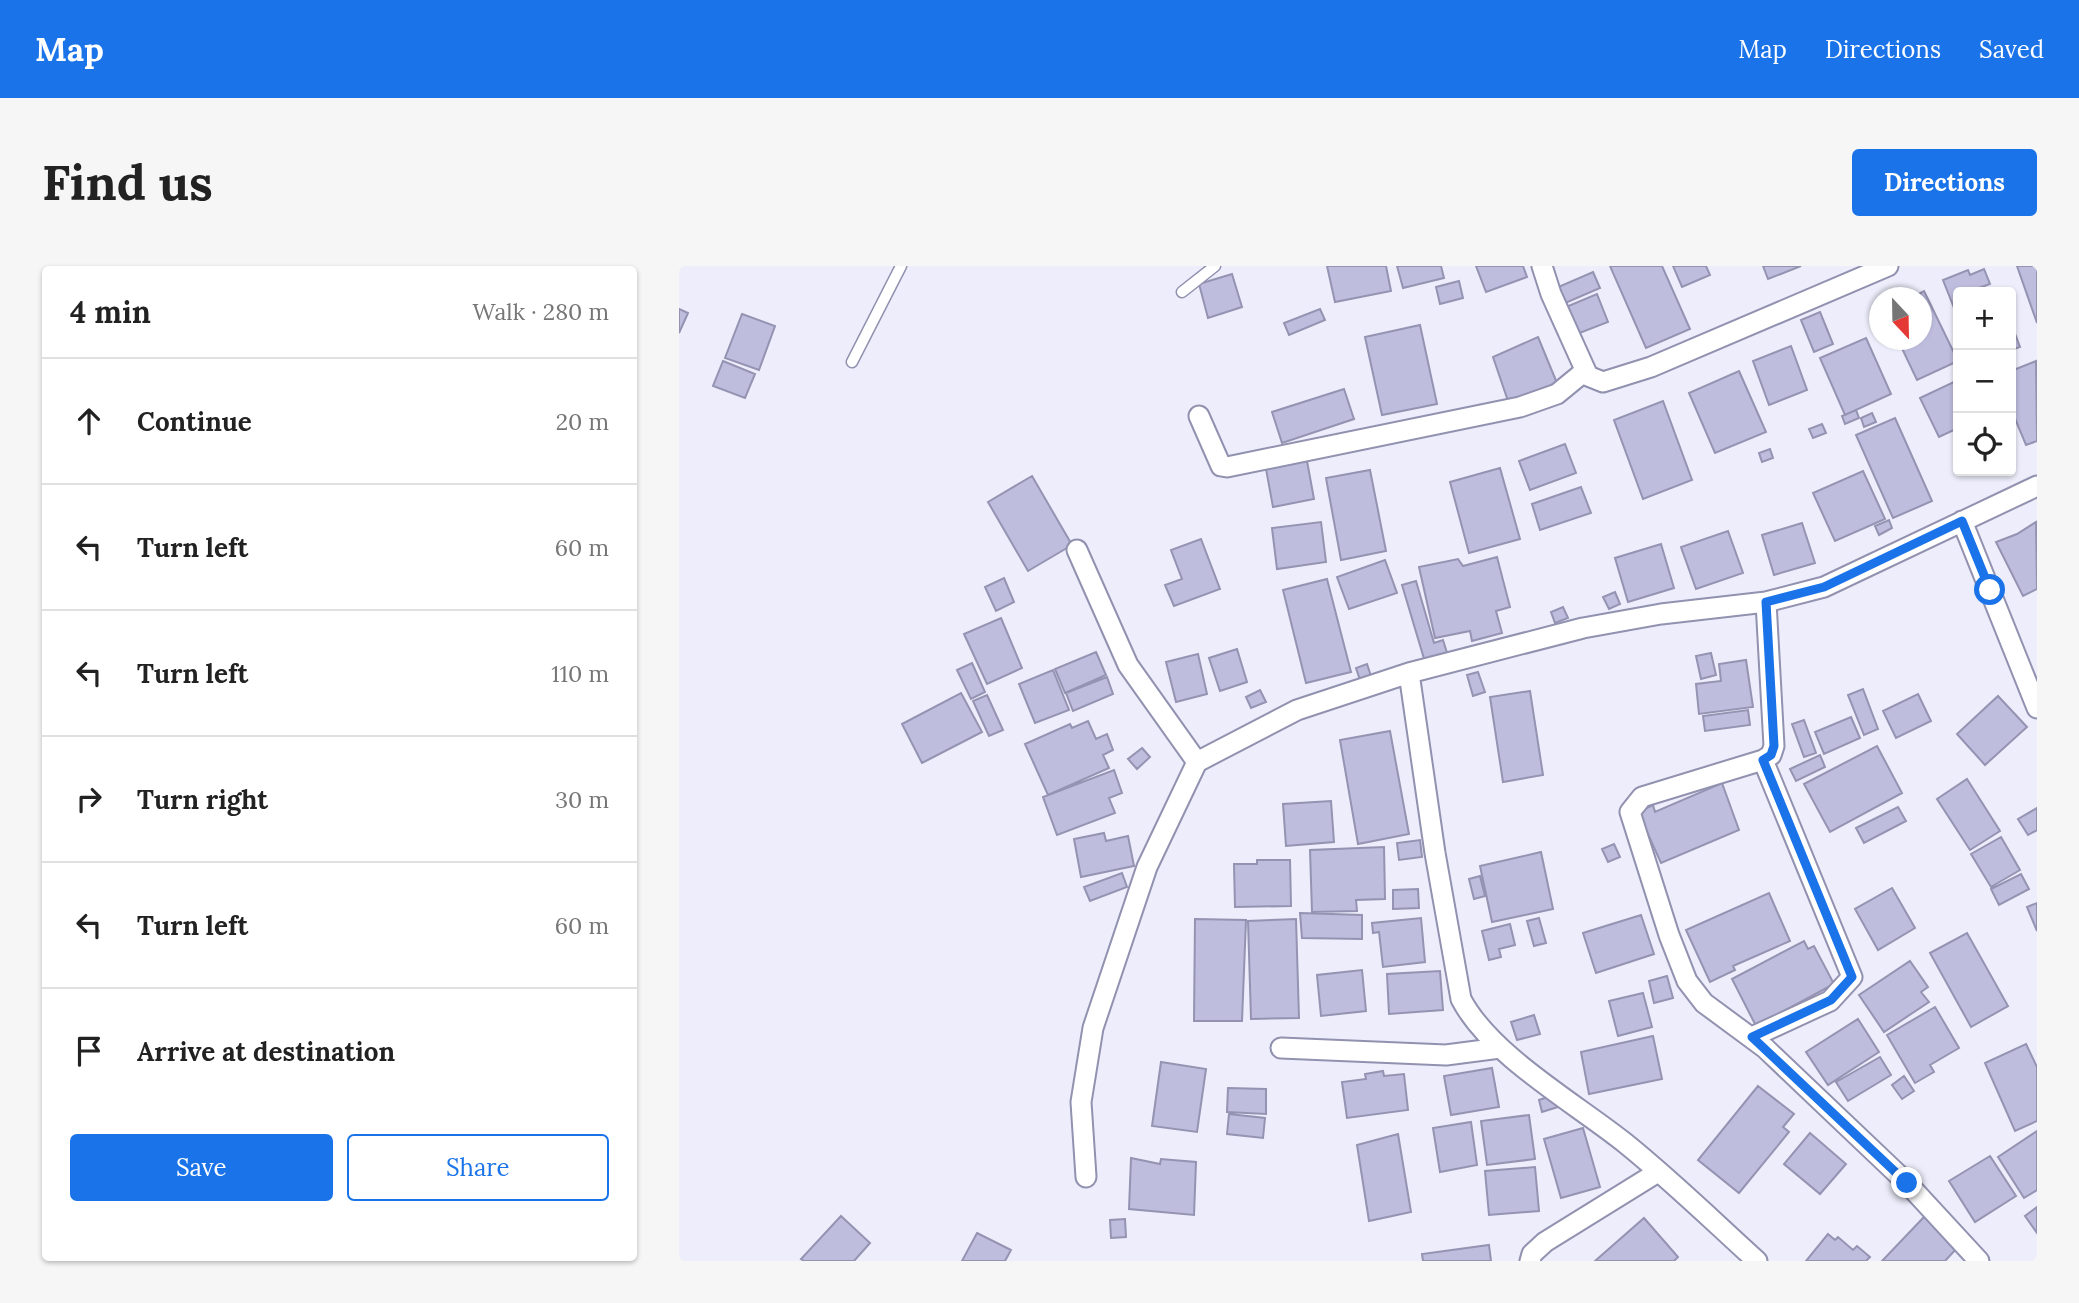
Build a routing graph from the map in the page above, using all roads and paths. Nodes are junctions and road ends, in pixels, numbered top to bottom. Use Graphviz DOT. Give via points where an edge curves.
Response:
graph roads {
  1 [pos="901,266"];
  2 [pos="1215,266"];
  3 [pos="1542,266"];
  4 [pos="1888,266"];
  5 [pos="1182,292"];
  6 [pos="852,362"];
  7 [pos="1585,371"];
  8 [pos="1199,416"];
  9 [pos="2037,486"];
  10 [pos="1962,521"];
  11 [pos="1077,550"];
  12 [pos="1766,602"];
  13 [pos="1409,673"];
  14 [pos="2037,708"];
  15 [pos="1763,760"];
  16 [pos="1197,762"];
  17 [pos="1752,1037"];
  18 [pos="1281,1048"];
  19 [pos="1500,1048"];
  20 [pos="1658,1172"];
  21 [pos="1086,1177"];
  22 [pos="1530,1261"];
  23 [pos="1758,1261"];
  24 [pos="1979,1261"];
  1 -- 6 [label="lane"];
  2 -- 5 [label="lane"];
  3 -- 7 [label="street"];
  4 -- 7 [label="street" via="1651,367 1602,382"];
  7 -- 8 [label="street" via="1557,394 1520,407 1227,467 1216,457"];
  9 -- 10 [label="street"];
  10 -- 12 [label="street" via="1824,587"];
  10 -- 14 [label="street"];
  11 -- 16 [label="street" via="1128,664"];
  12 -- 13 [label="street" via="1583,628"];
  12 -- 15 [label="street" via="1774,746"];
  13 -- 16 [label="street" via="1297,710"];
  13 -- 19 [label="street" via="1461,999"];
  15 -- 17 [label="street" via="1852,977 1831,1000"];
  15 -- 17 [label="street" via="1642,797 1630,812 1687,981 1704,1003"];
  16 -- 21 [label="street" via="1147,867 1093,1027 1081,1102"];
  17 -- 24 [label="street" via="1907,1183"];
  18 -- 19 [label="street" via="1446,1055"];
  19 -- 20 [label="street"];
  20 -- 22 [label="street" via="1545,1242"];
  20 -- 23 [label="street"];
}
